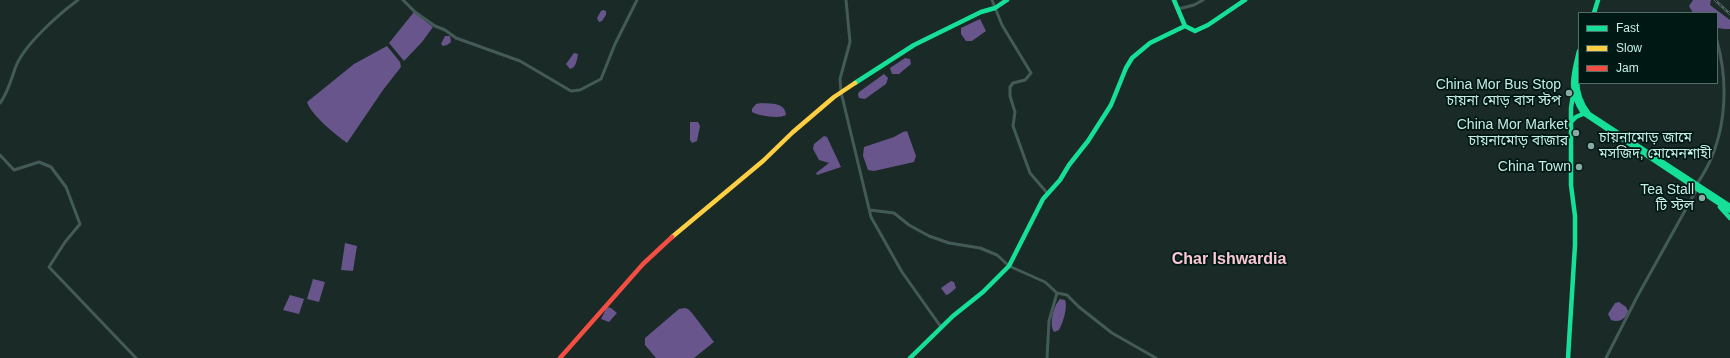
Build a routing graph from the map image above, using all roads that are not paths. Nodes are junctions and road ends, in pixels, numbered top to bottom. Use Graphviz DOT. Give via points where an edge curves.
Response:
graph roads {
  1 [pos="78,0"];
  2 [pos="403,0"];
  3 [pos="637,0"];
  4 [pos="846,0"];
  5 [pos="992,0"];
  6 [pos="1007,0"];
  7 [pos="1174,0"];
  8 [pos="1203,0"];
  9 [pos="1245,0"];
  10 [pos="1594,0"];
  11 [pos="1598,0"];
  12 [pos="995,8"];
  13 [pos="1178,9"];
  14 [pos="1592,12"];
  15 [pos="1592,12"];
  16 [pos="1185,26"];
  17 [pos="1718,45"];
  18 [pos="1578,56"];
  19 [pos="1578,72"];
  20 [pos="841,92"];
  21 [pos="1572,95"];
  22 [pos="0,103"];
  23 [pos="1586,113"];
  24 [pos="1571,122"];
  25 [pos="0,155"];
  26 [pos="1696,187"];
  27 [pos="1048,194"];
  28 [pos="1718,201"];
  29 [pos="1730,203"];
  30 [pos="1730,206"];
  31 [pos="870,210"];
  32 [pos="1730,211"];
  33 [pos="1730,218"];
  34 [pos="1009,266"];
  35 [pos="1057,293"];
  36 [pos="941,327"];
  37 [pos="136,358"];
  38 [pos="560,358"];
  39 [pos="910,358"];
  40 [pos="1047,358"];
  41 [pos="1156,358"];
  42 [pos="1568,358"];
  43 [pos="1606,358"];
  1 -- 22 [label="street" via="46,27 26,51 16,65 7,94"];
  2 -- 3 [label="street" via="435,26 456,38 520,61 571,90 580,90 601,79"];
  4 -- 20 [label="street" via="850,42 840,78"];
  5 -- 12 [label="street"];
  6 -- 12 [label="street"];
  7 -- 13 [label="street"];
  8 -- 13 [label="street"];
  9 -- 16 [label="street" via="1203,28 1196,31"];
  10 -- 14 [label="street"];
  11 -- 15 [label="street"];
  12 -- 20 [label="street" via="981,12 914,45"];
  12 -- 27 [label="street" via="1002,25 1031,73 1025,80 1013,82 1010,87 1015,112 1013,126 1030,172"];
  13 -- 16 [label="street"];
  16 -- 27 [label="street" via="1150,43 1132,58 1108,110"];
  17 -- 26 [label="street" via="1726,92 1725,109 1709,165"];
  18 -- 21 [label="street"];
  19 -- 23 [label="street" via="1576,89"];
  20 -- 31 [label="street"];
  20 -- 38 [label="street" via="673,235 643,264"];
  21 -- 23 [label="street"];
  21 -- 24 [label="street"];
  23 -- 24 [label="street"];
  23 -- 26 [label="street"];
  24 -- 42 [label="street" via="1571,185 1575,245"];
  25 -- 37 [label="street" via="14,170 39,162 51,167 66,187 80,224 49,267"];
  26 -- 28 [label="street"];
  26 -- 43 [label="street"];
  27 -- 34 [label="street"];
  28 -- 29 [label="street"];
  28 -- 30 [label="street"];
  28 -- 32 [label="street"];
  28 -- 33 [label="street"];
  31 -- 34 [label="street" via="894,213 920,231 949,243 980,248 997,255"];
  31 -- 36 [label="street" via="871,217 902,272"];
  34 -- 35 [label="street" via="1044,282"];
  34 -- 36 [label="street" via="984,292"];
  35 -- 40 [label="street" via="1049,321"];
  35 -- 41 [label="street" via="1067,295 1112,332"];
  36 -- 39 [label="street"];
}
